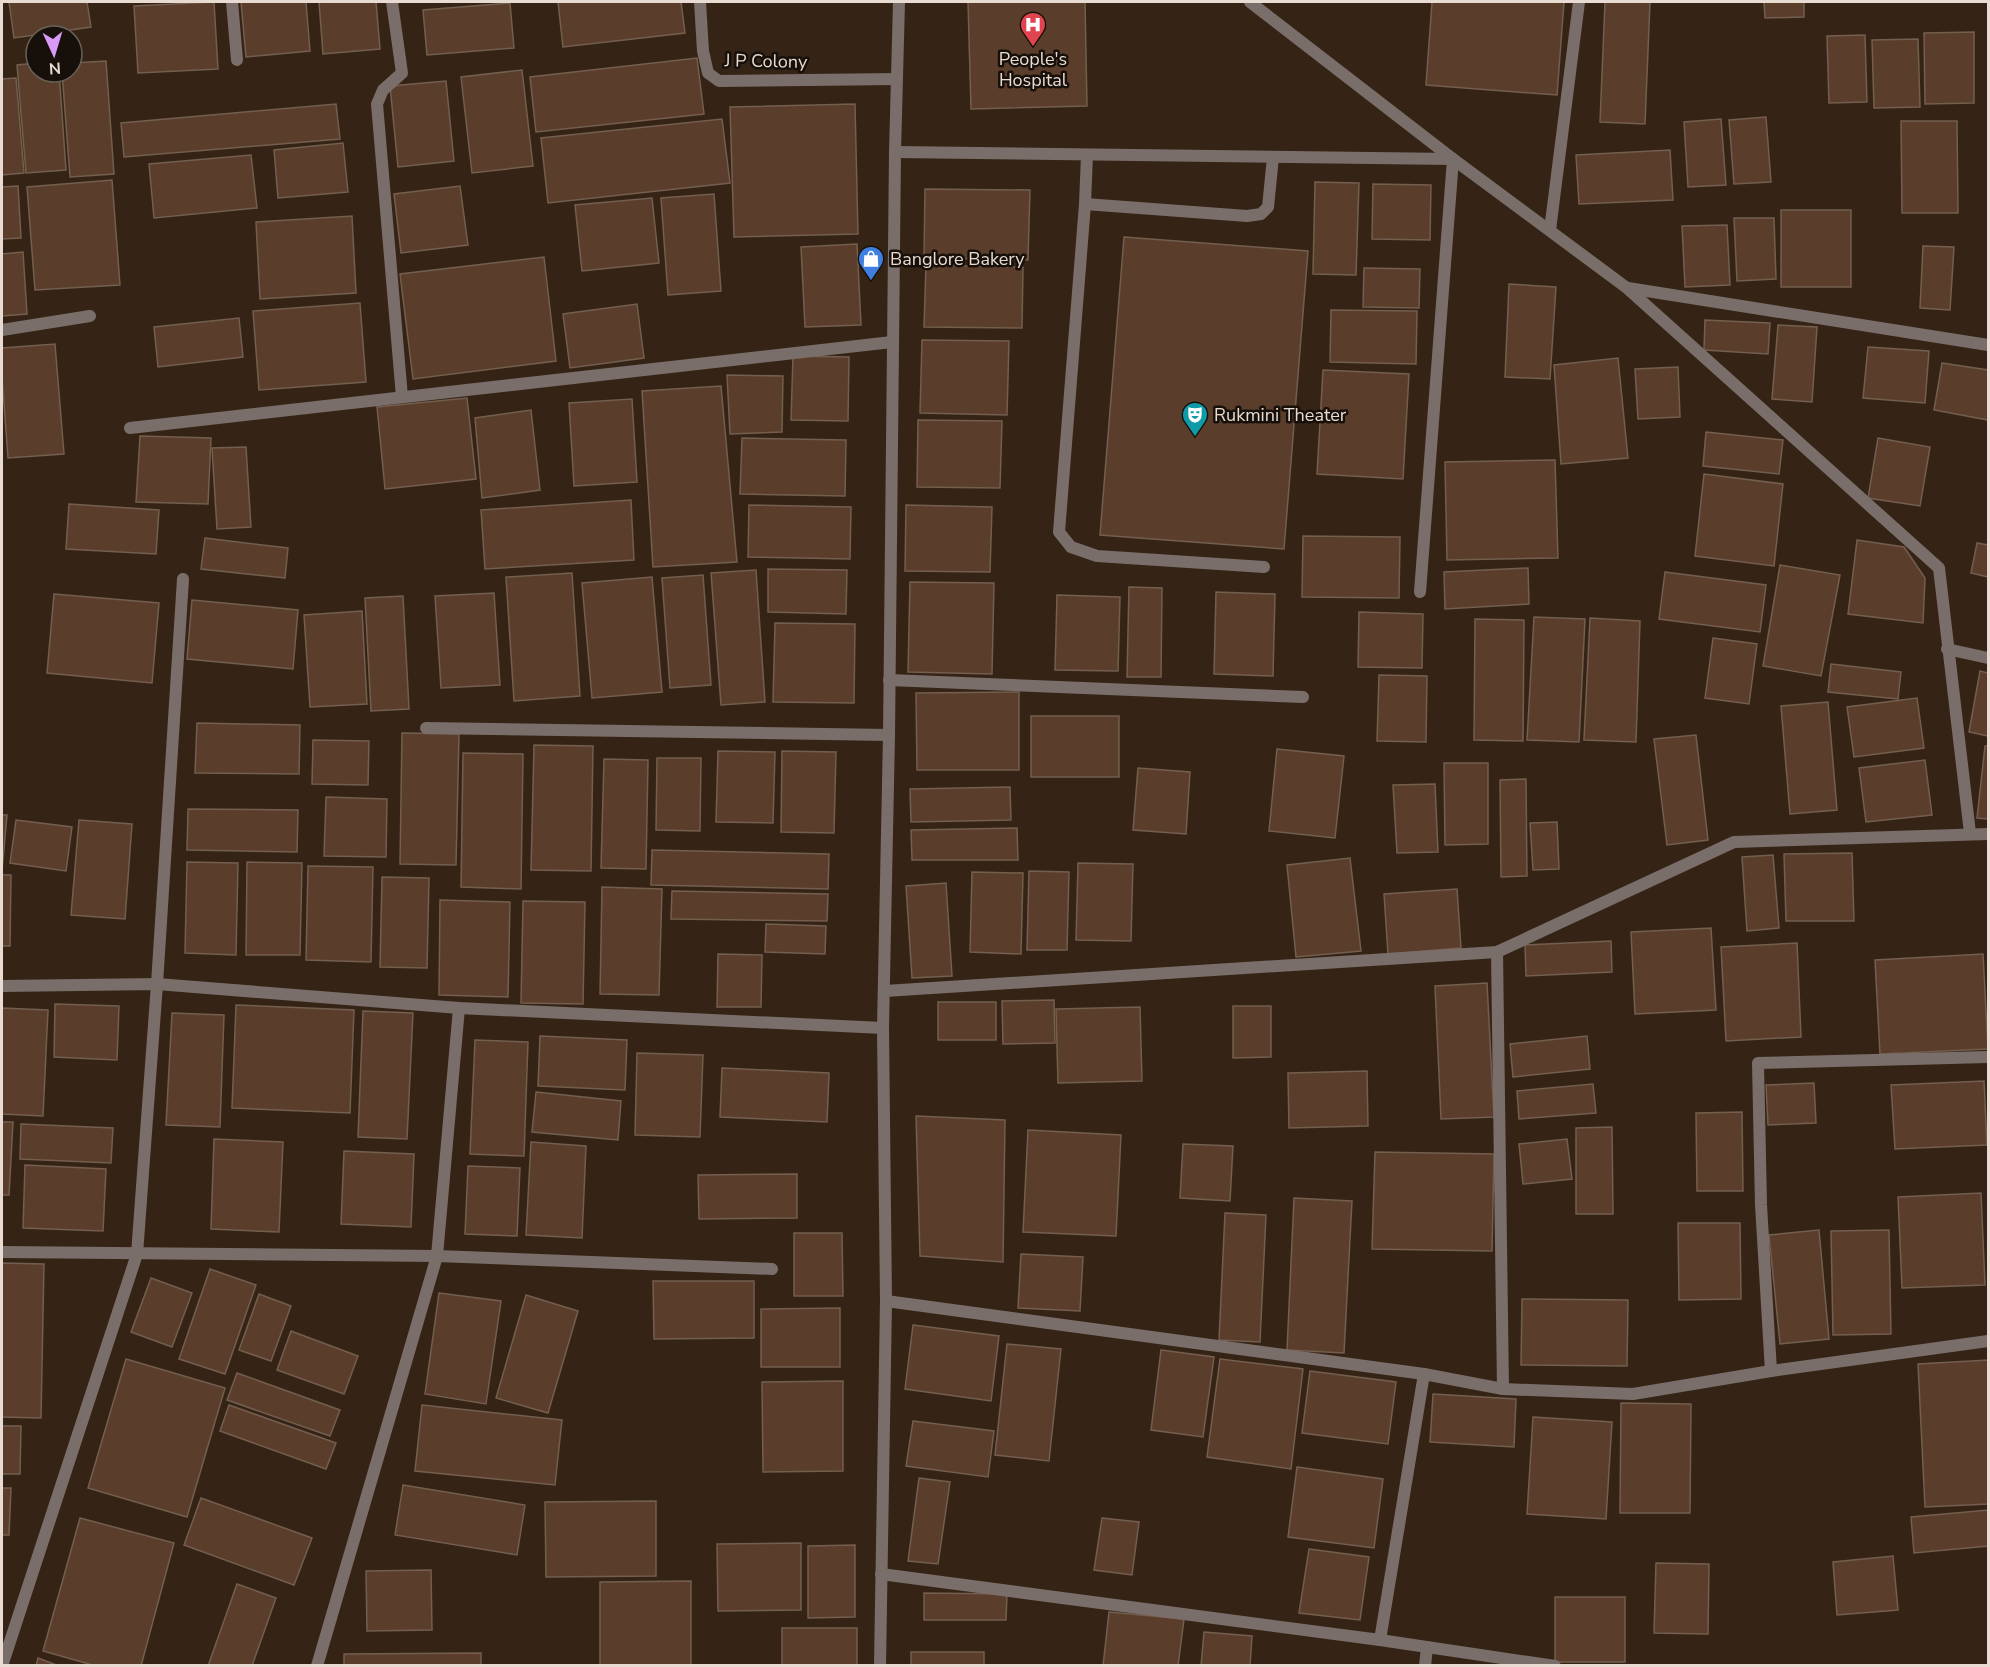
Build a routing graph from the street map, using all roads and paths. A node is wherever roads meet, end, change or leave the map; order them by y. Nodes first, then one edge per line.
1 (232, 2) edge
2 (392, 2) edge
3 (700, 2) edge
4 (899, 2) edge
5 (1250, 2) edge
6 (1578, 2) edge
7 (237, 60) dead end
8 (897, 79) junction
9 (895, 152) junction
10 (1087, 154) junction
11 (1273, 157) junction
12 (1454, 159) junction
13 (1085, 204) junction
14 (1550, 230) junction
15 (1627, 288) junction
16 (90, 316) dead end
17 (2, 330) edge
18 (892, 342) junction
19 (1989, 345) edge
20 (402, 397) junction
21 (130, 428) dead end
22 (1264, 567) dead end
23 (183, 579) dead end
24 (1420, 592) dead end
25 (1947, 649) junction
26 (1989, 658) edge
27 (889, 680) junction
28 (1303, 697) dead end
29 (426, 728) dead end
30 (889, 735) junction
31 (1970, 834) junction
32 (1989, 834) edge
33 (1497, 952) junction
34 (157, 984) junction
35 (2, 986) edge
36 (885, 991) junction
37 (459, 1008) junction
38 (883, 1028) junction
39 (1989, 1057) edge
40 (2, 1252) edge
41 (137, 1254) junction
42 (437, 1256) junction
43 (772, 1269) dead end
44 (886, 1301) junction
45 (1989, 1341) edge
46 (1771, 1371) junction
47 (1424, 1374) junction
48 (1503, 1389) junction
49 (881, 1574) junction
50 (1380, 1640) junction
51 (1427, 1647) junction
52 (2, 1665) edge
53 (317, 1665) edge
54 (880, 1665) edge
55 (1425, 1665) edge
56 (1555, 1665) edge

1 - 7 street
2 - 20 street
3 - 8 street, J P Colony
4 - 8 street
5 - 12 street
6 - 14 street
8 - 9 street
9 - 10 street
9 - 18 street
10 - 11 street
10 - 13 street
11 - 12 street
11 - 13 street
12 - 14 street
12 - 24 street
13 - 22 street
14 - 15 street
15 - 19 street
15 - 25 street
16 - 17 street
18 - 20 street
18 - 27 street
20 - 21 street
23 - 34 street
25 - 26 street
25 - 31 street
27 - 28 street
27 - 30 street
29 - 30 street
30 - 36 street
31 - 32 street
31 - 33 street
33 - 36 street
33 - 48 street
34 - 35 street
34 - 37 street
34 - 41 street
36 - 38 street
37 - 38 street
37 - 42 street
38 - 44 street
39 - 46 street
40 - 41 street
41 - 42 street
41 - 52 street
42 - 43 street
42 - 53 street
44 - 47 street
44 - 49 street
45 - 46 street
46 - 48 street
47 - 48 street
47 - 50 street
49 - 50 street
49 - 54 street
50 - 51 street
51 - 55 street
51 - 56 street

